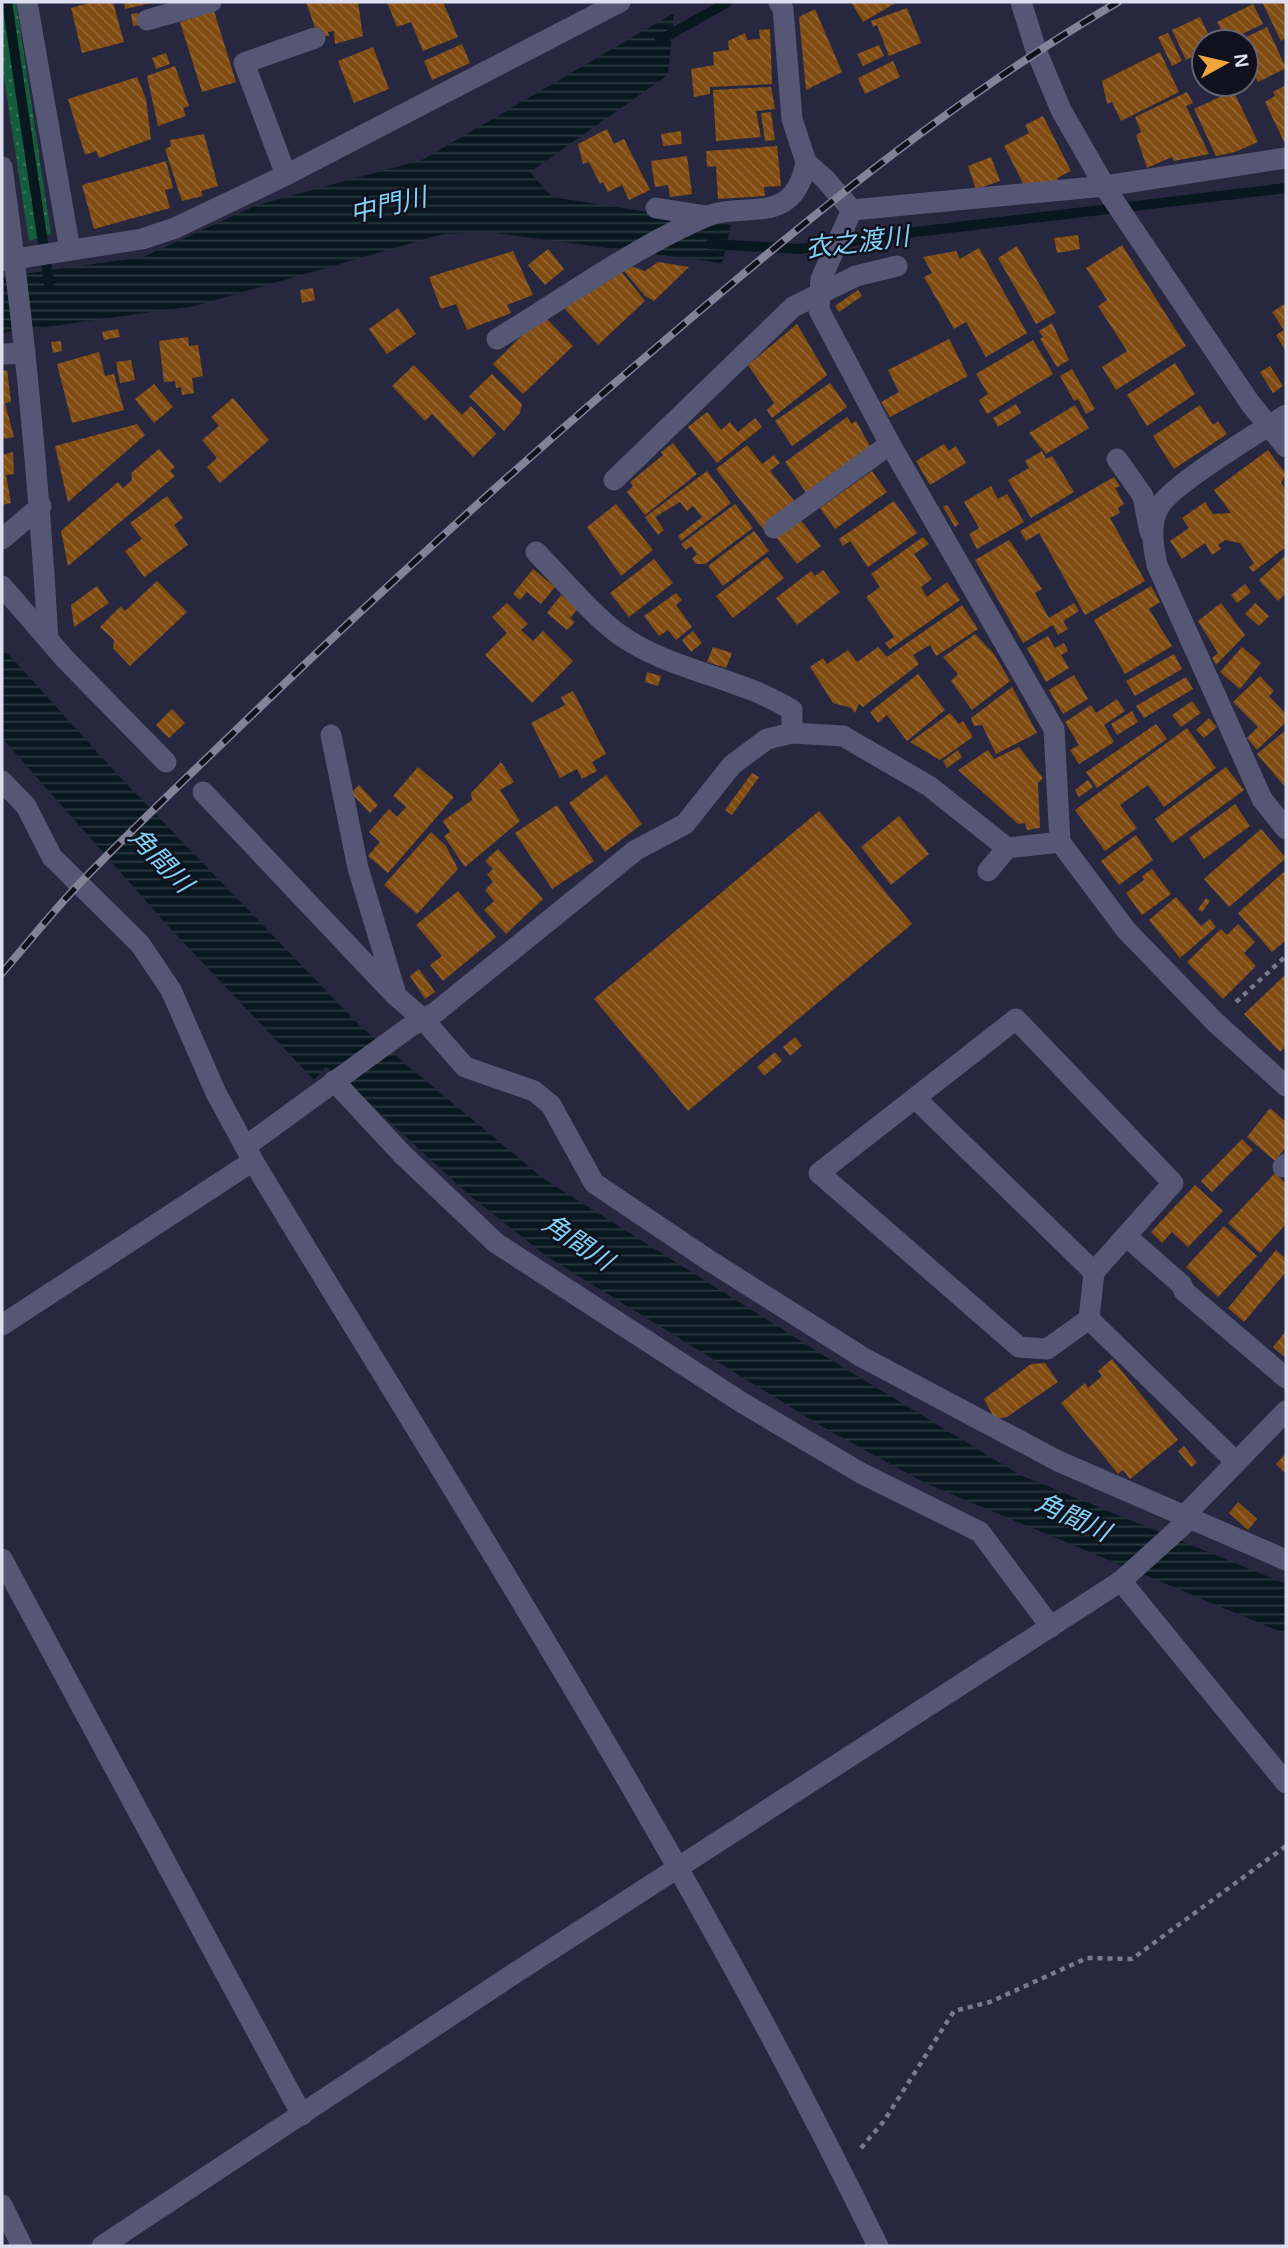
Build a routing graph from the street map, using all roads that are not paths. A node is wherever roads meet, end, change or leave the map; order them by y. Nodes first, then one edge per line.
1 (27, 2) edge
2 (211, 2) edge
3 (620, 2) edge
4 (1021, 2) edge
5 (786, 4) edge
6 (147, 20) dead end
7 (314, 38) dead end
8 (1286, 158) edge
9 (806, 162) junction
10 (2, 167) edge
11 (286, 175) junction
12 (1107, 189) junction
13 (656, 208) dead end
14 (851, 214) junction
15 (702, 218) junction
16 (70, 250) junction
17 (11, 264) edge
18 (897, 266) dead end
19 (820, 286) junction
20 (497, 338) dead end
21 (24, 346) junction
22 (2, 354) edge
23 (1277, 420) edge
24 (890, 444) junction
25 (1286, 447) edge
26 (1118, 459) dead end
27 (614, 480) dead end
28 (41, 506) junction
29 (774, 528) dead end
30 (1151, 537) junction
31 (2, 539) edge
32 (536, 552) dead end
33 (2, 586) edge
34 (48, 639) junction
35 (792, 733) junction
36 (331, 735) dead end
37 (166, 762) dead end
38 (2, 781) edge
39 (203, 792) dead end
40 (1286, 829) edge
41 (1060, 842) junction
42 (1007, 848) junction
43 (988, 871) dead end
44 (395, 995) junction
45 (417, 1023) junction
46 (337, 1079) junction
47 (1286, 1086) edge
48 (915, 1098) junction
49 (250, 1153) junction
50 (1126, 1236) junction
51 (1094, 1272) junction
52 (1089, 1319) junction
53 (2, 1325) edge
54 (1286, 1378) edge
55 (1286, 1412) edge
56 (1236, 1462) junction
57 (1184, 1519) junction
58 (2, 1559) edge
59 (1286, 1560) edge
60 (1126, 1578) junction
61 (1051, 1627) junction
62 (1286, 1783) edge
63 (680, 1869) junction
64 (302, 2115) junction
65 (2, 2206) edge
66 (22, 2246) edge
67 (102, 2246) edge
68 (878, 2246) edge

1 - 16 street
2 - 6 street
3 - 11 street
4 - 12 street
5 - 9 street
7 - 11 street
8 - 12 street
9 - 14 street
9 - 15 street
10 - 17 street
11 - 16 street
12 - 14 street
12 - 23 street
13 - 15 street
14 - 19 street
15 - 20 street
16 - 17 street
17 - 21 street
18 - 19 street
19 - 24 street
19 - 27 street
21 - 22 street
21 - 28 street
23 - 25 street
23 - 30 street
24 - 29 street
24 - 41 street
26 - 30 street
28 - 31 street
28 - 34 street
30 - 40 street
32 - 35 street
33 - 34 street
34 - 37 street
35 - 42 street
35 - 45 street
36 - 44 street
38 - 49 street
39 - 44 street
41 - 42 street
41 - 47 street
42 - 43 street
44 - 45 street
45 - 46 street
45 - 57 street
46 - 49 street
46 - 61 street
48 - 50 street
48 - 51 street
48 - 52 street
49 - 53 street
49 - 63 street
50 - 51 street
50 - 54 street
51 - 52 street
52 - 56 street
55 - 56 street
56 - 57 street
57 - 59 street
57 - 60 street
58 - 64 street
60 - 61 street
60 - 62 street
61 - 63 street
63 - 64 street
63 - 68 street
64 - 67 street
65 - 66 street

